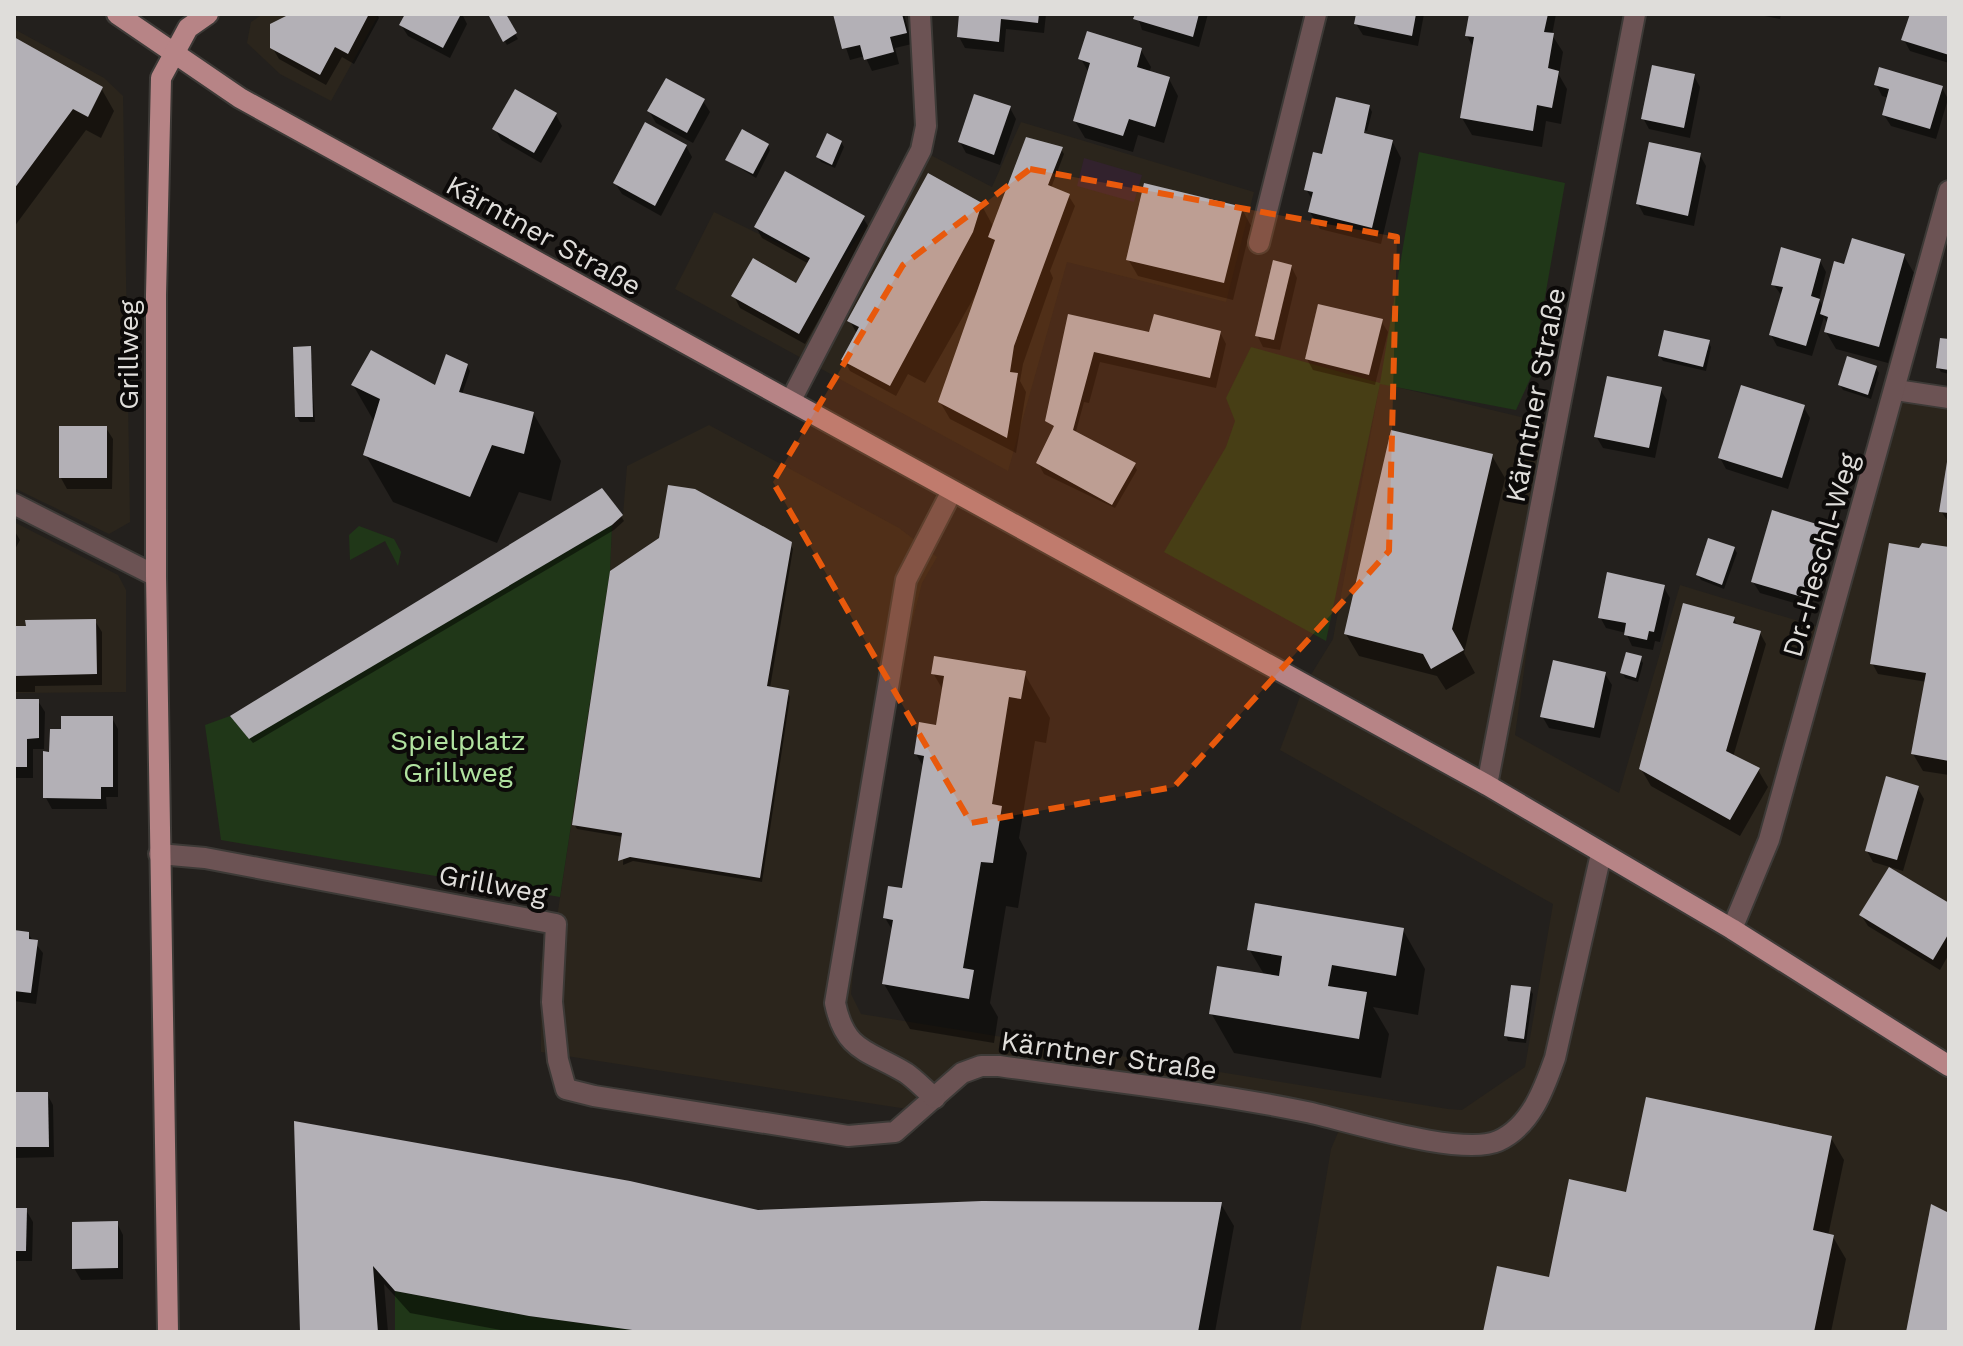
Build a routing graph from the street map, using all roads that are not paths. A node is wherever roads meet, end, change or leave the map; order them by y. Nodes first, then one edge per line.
1 (117, 14) edge
2 (208, 14) edge
3 (920, 14) edge
4 (1316, 14) edge
5 (1635, 14) edge
6 (176, 52) junction
7 (1949, 191) edge
8 (1259, 243) dead end
9 (1896, 390) junction
10 (1949, 398) edge
11 (791, 400) junction
12 (952, 491) junction
13 (14, 504) edge
14 (156, 576) junction
15 (1487, 785) junction
16 (159, 854) junction
17 (1601, 854) junction
18 (1732, 929) junction
19 (1949, 1066) edge
20 (935, 1098) junction
21 (168, 1332) edge

1 - 6 main road, Kärntner Straße
2 - 6 main road, Grillweg
3 - 11 street
4 - 8 street
5 - 15 street, Kärntner Straße
6 - 11 main road, Kärntner Straße
6 - 14 main road, Grillweg
7 - 9 street, Dr.-Heschl-Weg
9 - 10 street
9 - 18 street, Dr.-Heschl-Weg
11 - 12 main road, Kärntner Straße
12 - 15 main road, Kärntner Straße
12 - 20 street
13 - 14 street
14 - 16 main road, Grillweg
15 - 17 main road, Kärntner Straße
16 - 20 street, Grillweg
16 - 21 main road, Grillweg
17 - 18 main road, Kärntner Straße
17 - 20 street, Kärntner Straße
18 - 19 main road, Kärntner Straße

